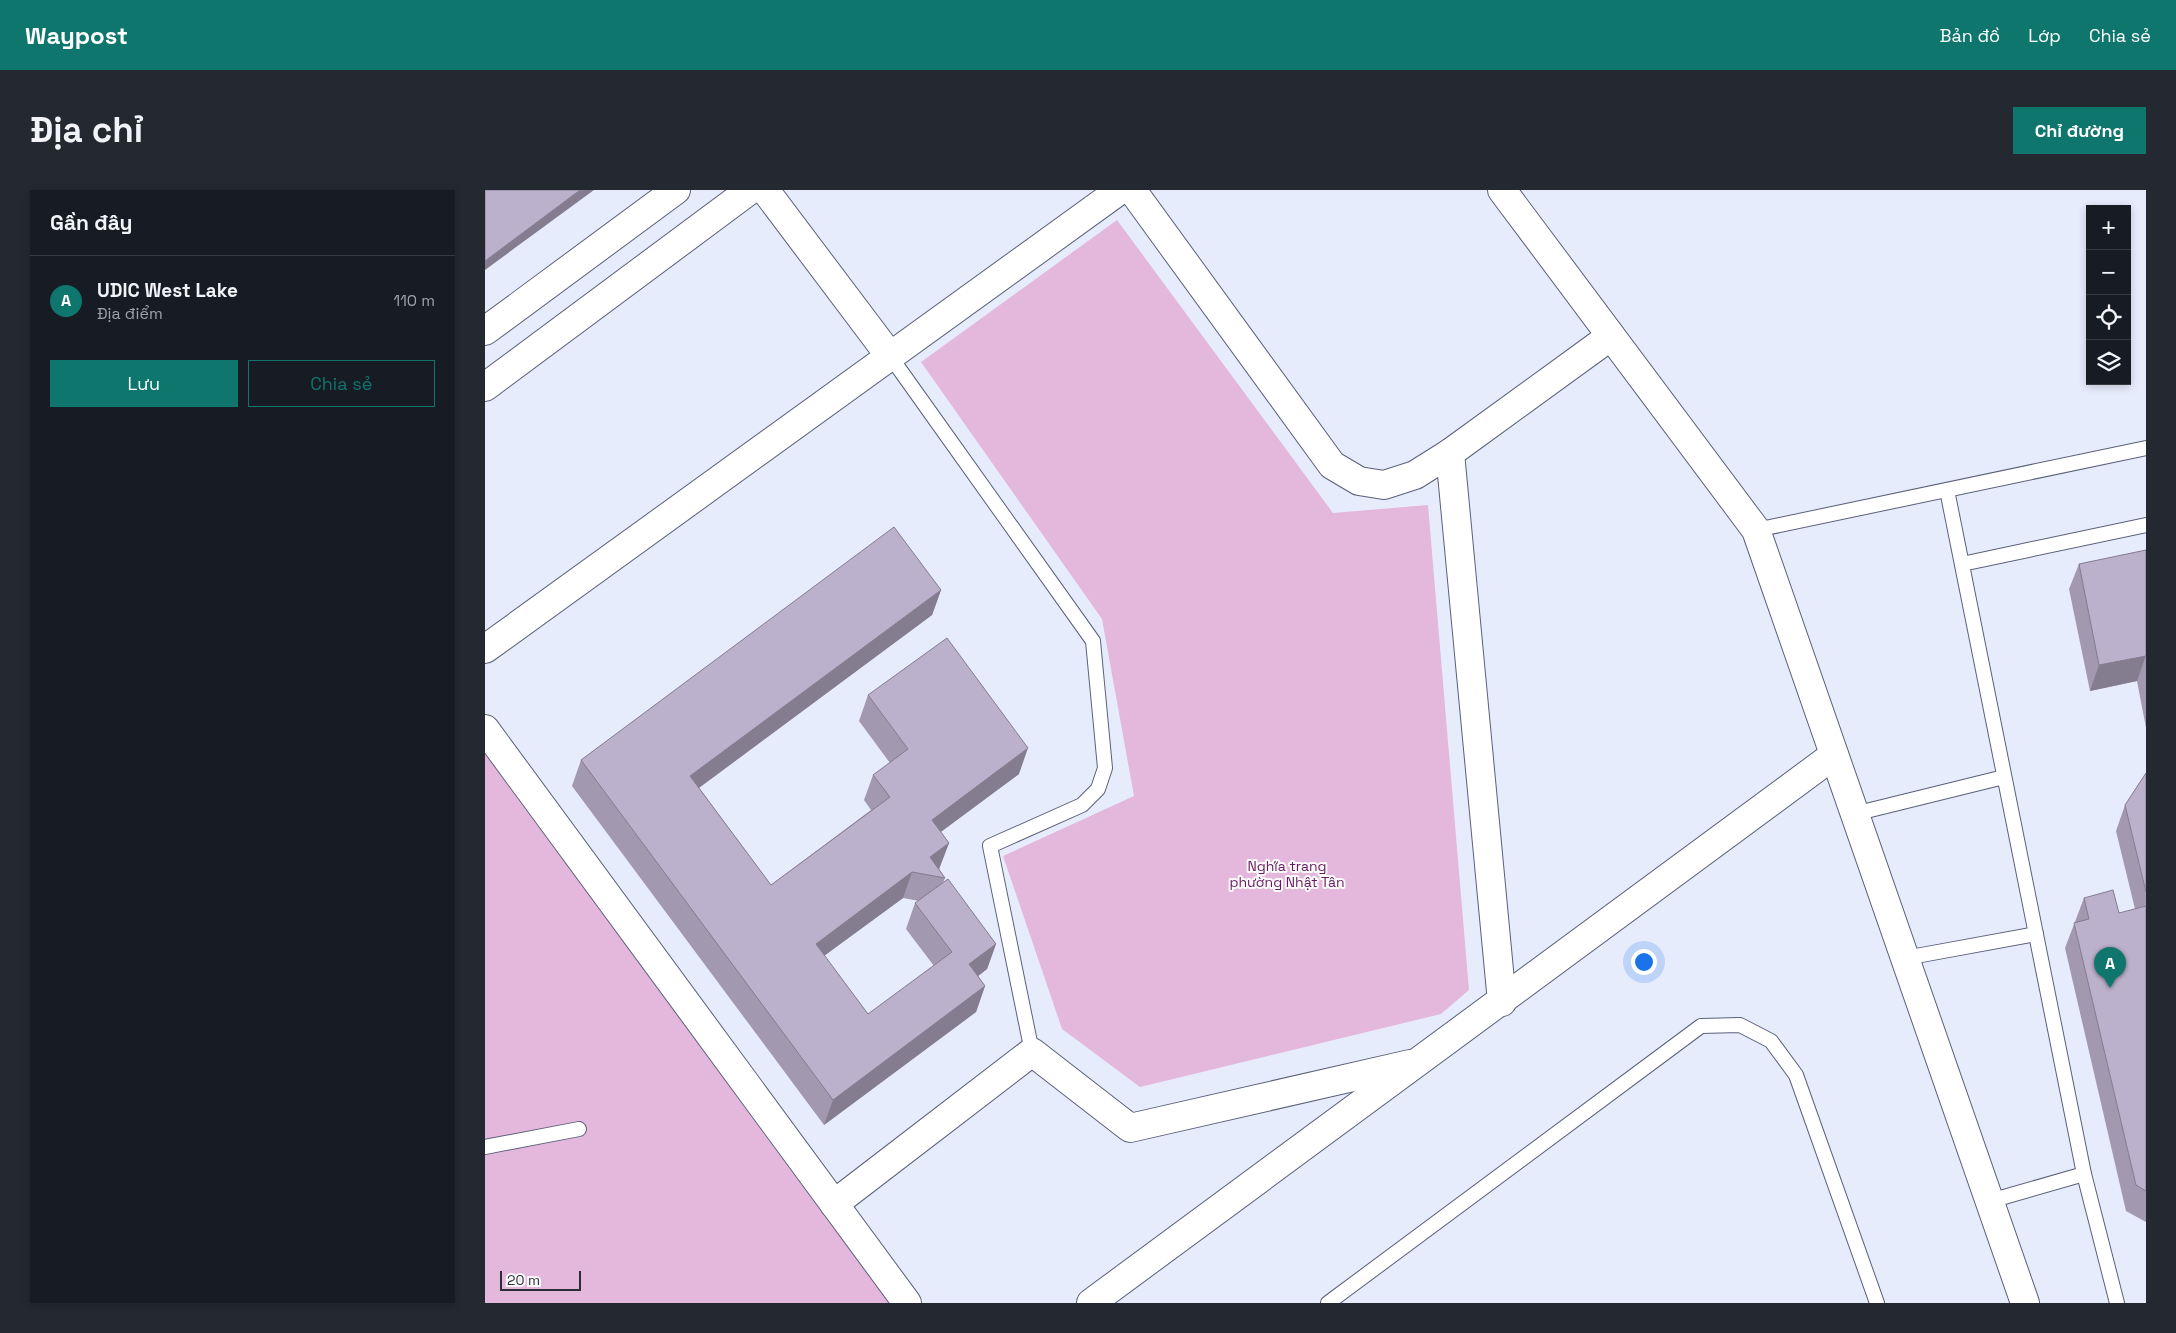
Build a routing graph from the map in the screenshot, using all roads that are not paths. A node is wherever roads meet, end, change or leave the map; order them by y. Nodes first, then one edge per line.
1 (676, 190) edge
2 (750, 190) edge
3 (765, 190) edge
4 (1120, 190) edge
5 (1132, 190) edge
6 (1502, 190) edge
7 (485, 331) edge
8 (1611, 336) junction
9 (890, 356) junction
10 (485, 387) edge
11 (2146, 448) edge
12 (1450, 453) junction
13 (1947, 490) junction
14 (2146, 525) edge
15 (1756, 530) junction
16 (1962, 564) junction
17 (485, 649) edge
18 (485, 729) edge
19 (1834, 755) junction
20 (2004, 777) junction
21 (1854, 814) junction
22 (2036, 934) junction
23 (1905, 958) junction
24 (1502, 1002) junction
25 (1032, 1052) junction
26 (1420, 1062) junction
27 (579, 1129) dead end
28 (485, 1147) edge
29 (2083, 1174) junction
30 (1990, 1201) junction
31 (834, 1204) junction
32 (907, 1303) edge
33 (1091, 1303) edge
34 (1328, 1303) edge
35 (1877, 1303) edge
36 (2025, 1303) edge
37 (2117, 1303) edge

1 - 7 street
2 - 10 street
3 - 9 street
4 - 9 street
5 - 12 street
6 - 8 street
8 - 12 street
8 - 15 street
9 - 17 street
9 - 25 lane
11 - 13 lane
12 - 24 street
13 - 15 lane
13 - 16 lane
14 - 16 lane
15 - 19 street
16 - 20 lane
18 - 31 street
19 - 21 street
19 - 24 street
20 - 21 lane
20 - 22 lane
21 - 23 street
22 - 23 lane
22 - 29 lane
23 - 30 street
24 - 26 street
25 - 26 street
25 - 31 street
26 - 33 street
27 - 28 lane
29 - 30 lane
29 - 37 lane
30 - 36 street
31 - 32 street
34 - 35 lane

